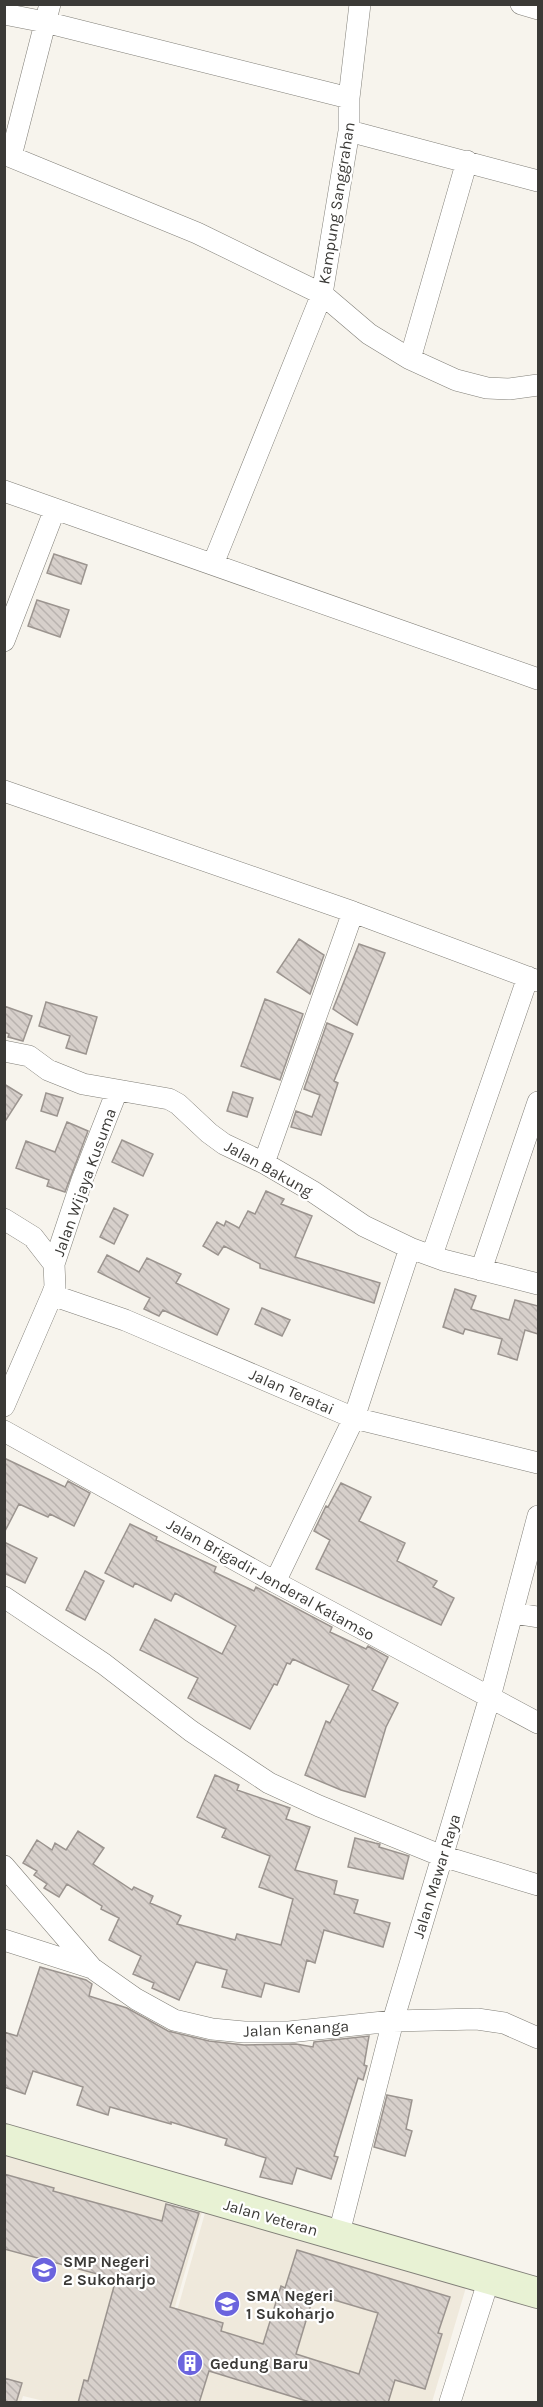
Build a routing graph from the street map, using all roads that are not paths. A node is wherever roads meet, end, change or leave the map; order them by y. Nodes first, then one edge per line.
1 (360, 4) edge
2 (521, 4) edge
3 (538, 9) edge
4 (48, 13) edge
5 (4, 14) edge
6 (349, 98) junction
7 (349, 131) junction
8 (8, 155) edge
9 (467, 161) junction
10 (538, 181) edge
11 (322, 294) junction
12 (410, 359) junction
13 (538, 384) edge
14 (4, 491) edge
15 (55, 509) junction
16 (213, 564) junction
17 (4, 641) edge
18 (538, 678) edge
19 (4, 791) edge
20 (353, 912) junction
21 (533, 979) edge
22 (4, 1051) edge
23 (117, 1091) junction
24 (538, 1102) edge
25 (264, 1163) junction
26 (4, 1219) edge
27 (410, 1248) junction
28 (432, 1256) junction
29 (54, 1264) junction
30 (481, 1270) junction
31 (538, 1284) edge
32 (52, 1295) junction
33 (4, 1406) edge
34 (354, 1418) junction
35 (4, 1431) edge
36 (538, 1463) edge
37 (538, 1516) edge
38 (275, 1582) junction
39 (4, 1597) edge
40 (513, 1613) junction
41 (538, 1617) edge
42 (490, 1697) junction
43 (538, 1722) edge
44 (442, 1856) junction
45 (4, 1866) edge
46 (538, 1885) edge
47 (4, 1940) edge
48 (92, 1968) junction
49 (393, 2021) junction
50 (538, 2038) edge
51 (4, 2139) edge
52 (338, 2236) junction
53 (489, 2279) junction
54 (538, 2293) edge
55 (450, 2403) edge

1 - 6 street, Kampung Sanggrahan
2 - 3 street
4 - 5 street
4 - 6 street
4 - 8 street
6 - 7 street, Kampung Sanggrahan
7 - 9 street
7 - 11 street, Kampung Sanggrahan
8 - 11 street
9 - 10 street
9 - 12 street
11 - 12 street
11 - 16 street, Kampung Sanggrahan
12 - 13 street
14 - 15 street
15 - 16 street
15 - 17 street
16 - 18 street
19 - 20 street
20 - 21 street
20 - 25 street
21 - 28 street
22 - 23 street, Jalan Bakung
23 - 25 street, Jalan Bakung
23 - 29 street, Jalan Wijaya Kusuma
24 - 30 street
25 - 27 street, Jalan Bakung
26 - 29 street
27 - 28 street, Jalan Bakung
27 - 34 street
28 - 30 street, Jalan Bakung
29 - 32 street, Jalan Wijaya Kusuma
30 - 31 street, Jalan Bakung
32 - 33 street, Jalan Wijaya Kusuma
32 - 34 street, Jalan Teratai
34 - 36 street, Jalan Teratai
34 - 38 street
35 - 38 street, Jalan Brigadir Jenderal Katamso
37 - 40 street, Jalan Mawar Raya
38 - 42 street, Jalan Brigadir Jenderal Katamso
39 - 44 street
40 - 41 street
40 - 42 street, Jalan Mawar Raya
42 - 43 street, Jalan Brigadir Jenderal Katamso
42 - 44 street, Jalan Mawar Raya
44 - 46 street
44 - 49 street, Jalan Mawar Raya
45 - 48 street, Jalan Kenanga
47 - 48 street
48 - 49 street, Jalan Kenanga
49 - 50 street, Jalan Kenanga
49 - 52 street, Jalan Mawar Raya
51 - 52 main road, Jalan Veteran
52 - 53 main road, Jalan Veteran
53 - 54 main road, Jalan Veteran
53 - 55 street

